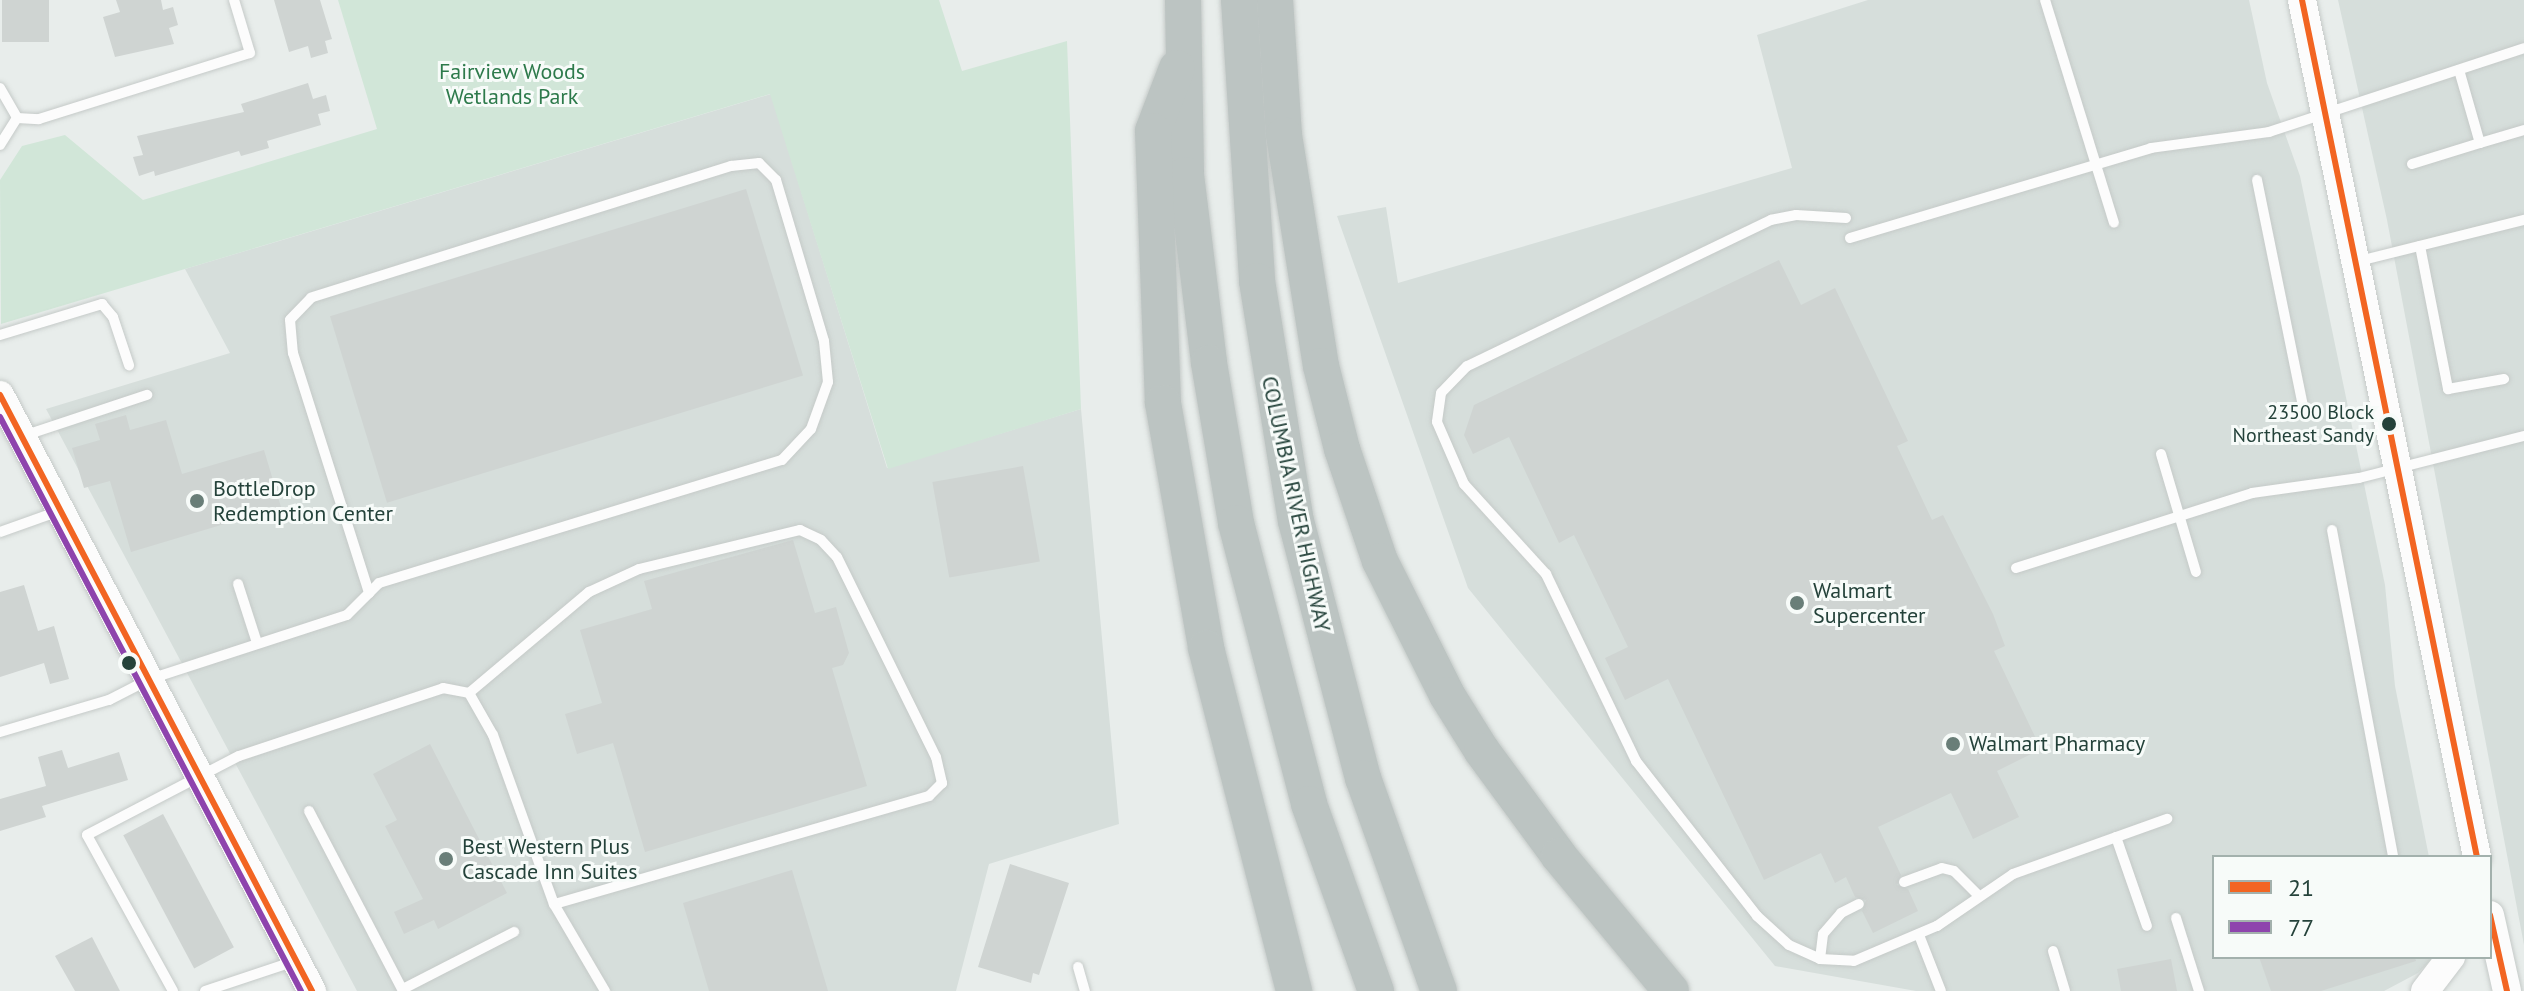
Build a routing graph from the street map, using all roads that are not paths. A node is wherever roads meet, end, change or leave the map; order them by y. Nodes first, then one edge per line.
1 (234, 0) edge
2 (1183, 0) edge
3 (1239, 0) edge
4 (1275, 0) edge
5 (2045, 0) edge
6 (2302, 0) edge
7 (1184, 48) junction
8 (2524, 48) edge
9 (2459, 70) junction
10 (0, 88) edge
11 (2322, 114) junction
12 (17, 118) junction
13 (2524, 130) edge
14 (2480, 143) junction
15 (0, 145) edge
16 (2095, 164) junction
17 (2412, 164) dead end
18 (2257, 180) dead end
19 (1846, 218) dead end
20 (2524, 220) edge
21 (2114, 223) dead end
22 (1850, 238) dead end
23 (2420, 246) junction
24 (2353, 262) junction
25 (0, 335) edge
26 (129, 365) dead end
27 (2504, 379) dead end
28 (147, 395) dead end
29 (2, 402) edge
30 (2304, 410) dead end
31 (2524, 436) edge
32 (21, 437) junction
33 (2161, 454) dead end
34 (2396, 468) junction
35 (61, 510) junction
36 (2180, 515) junction
37 (2332, 530) dead end
38 (0, 532) edge
39 (2016, 568) dead end
40 (2196, 572) dead end
41 (238, 584) dead end
42 (369, 593) junction
43 (257, 643) junction
44 (150, 679) junction
45 (469, 693) junction
46 (0, 732) edge
47 (200, 775) junction
48 (309, 811) dead end
49 (2469, 817) junction
50 (2167, 819) dead end
51 (2116, 837) junction
52 (2393, 855) edge
53 (2466, 855) edge
54 (2477, 855) edge
55 (1904, 882) dead end
56 (1978, 895) junction
57 (554, 904) junction
58 (1859, 904) dead end
59 (2176, 918) dead end
60 (2492, 924) edge
61 (2147, 926) dead end
62 (514, 932) dead end
63 (1919, 935) junction
64 (2053, 951) dead end
65 (1820, 959) junction
66 (2450, 959) edge
67 (297, 960) junction
68 (1078, 967) dead end
69 (403, 990) edge
70 (173, 991) edge
71 (205, 991) edge
72 (312, 991) edge
73 (605, 991) edge
74 (1085, 991) edge
75 (1294, 991) edge
76 (1376, 991) edge
77 (1439, 991) edge
78 (1671, 991) edge
79 (1941, 991) edge
80 (2065, 991) edge
81 (2199, 991) edge
82 (2425, 991) edge
83 (2507, 991) edge

1 - 12 lane
2 - 7 highway
3 - 77 highway, COLUMBIA RIVER HIGHWAY
4 - 78 highway
5 - 16 lane
6 - 11 main road
7 - 75 highway
7 - 76 highway
8 - 9 lane
9 - 11 lane
9 - 14 lane
10 - 12 lane
11 - 16 lane
11 - 24 main road
12 - 15 lane
13 - 14 lane
14 - 17 lane
16 - 21 lane
16 - 22 lane
18 - 30 lane
19 - 65 lane
20 - 23 lane
23 - 24 lane
23 - 27 lane
24 - 34 main road
25 - 26 lane
28 - 32 lane
29 - 32 main road
31 - 34 lane
32 - 35 main road
33 - 36 lane
34 - 36 lane
34 - 49 main road
35 - 38 lane
35 - 44 main road
36 - 39 lane
36 - 40 lane
37 - 52 lane
41 - 43 lane
42 - 42 lane
42 - 43 lane
43 - 44 lane
44 - 46 lane
44 - 47 main road
45 - 47 lane
45 - 57 lane
45 - 57 lane
47 - 67 main road
47 - 70 lane
48 - 69 lane
49 - 53 main road
49 - 54 main road
50 - 51 lane
51 - 56 lane
51 - 61 lane
55 - 56 lane
56 - 63 lane
57 - 73 lane
58 - 65 lane
59 - 81 lane
60 - 83 main road
62 - 69 lane
63 - 65 lane
63 - 79 lane
64 - 80 lane
66 - 82 main road
67 - 71 lane
67 - 72 main road
68 - 74 lane

